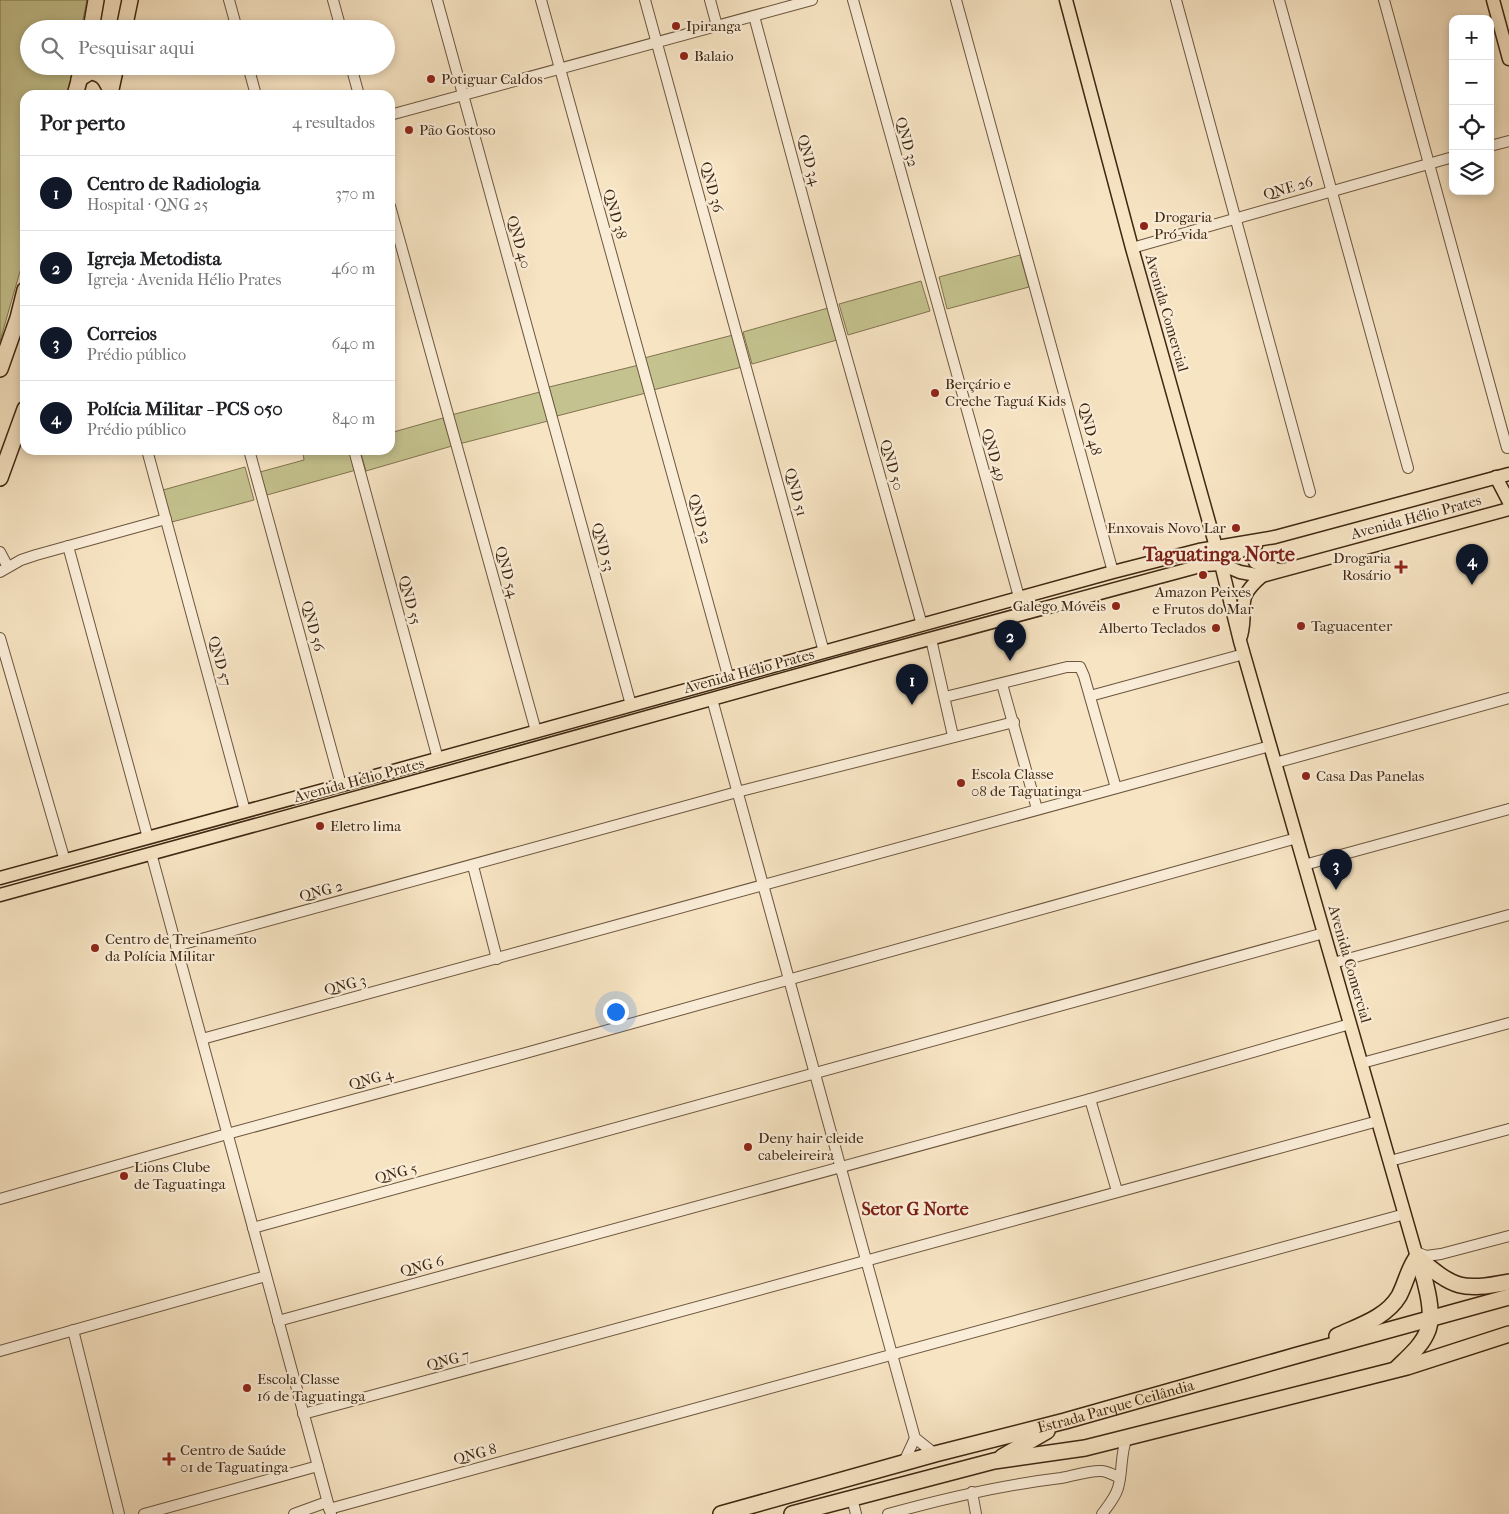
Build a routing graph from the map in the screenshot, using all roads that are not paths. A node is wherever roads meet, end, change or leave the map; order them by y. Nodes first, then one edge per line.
1 (96, 0) edge
2 (130, 0) edge
3 (230, 0) edge
4 (333, 0) edge
5 (437, 0) edge
6 (541, 0) edge
7 (645, 0) edge
8 (710, 0) edge
9 (812, 0) edge
10 (853, 0) edge
11 (956, 0) edge
12 (1066, 0) edge
13 (1176, 0) edge
14 (1278, 0) edge
15 (1384, 0) edge
16 (1493, 0) edge
17 (754, 16) junction
18 (93, 20) edge
19 (126, 20) edge
20 (235, 20) edge
21 (339, 20) edge
22 (717, 26) junction
23 (656, 42) junction
24 (1508, 50) edge
25 (560, 68) junction
26 (80, 75) edge
27 (100, 75) edge
28 (114, 75) edge
29 (250, 75) edge
30 (353, 75) edge
31 (76, 90) edge
32 (109, 90) edge
33 (111, 90) edge
34 (255, 90) edge
35 (358, 90) edge
36 (462, 96) junction
37 (395, 114) edge
38 (1509, 141) edge
39 (1494, 145) edge
40 (1449, 158) edge
41 (1428, 164) junction
42 (1331, 191) junction
43 (1236, 218) junction
44 (395, 224) edge
45 (1132, 248) junction
46 (933, 292) joint
47 (20, 310) edge
48 (834, 313) joint
49 (18, 318) junction
50 (20, 330) edge
51 (739, 340) joint
52 (643, 368) joint
53 (0, 369) edge
54 (546, 397) joint
55 (20, 423) edge
56 (1506, 448) dead end
57 (148, 455) edge
58 (250, 455) edge
59 (355, 455) edge
60 (1408, 468) dead end
61 (1509, 474) edge
62 (1496, 477) junction
63 (0, 478) edge
64 (1310, 492) dead end
65 (1509, 502) edge
66 (1509, 509) edge
67 (166, 519) junction
68 (1275, 536) junction
69 (1256, 545) junction
70 (68, 546) junction
71 (1216, 547) junction
72 (0, 552) edge
73 (1221, 564) junction
74 (4, 569) edge
75 (1282, 570) junction
76 (1113, 572) junction
77 (1262, 576) junction
78 (1019, 597) junction
79 (971, 611) junction
80 (922, 625) junction
81 (0, 638) edge
82 (931, 639) junction
83 (1240, 641) junction
84 (824, 652) junction
85 (1244, 654) junction
86 (728, 678) junction
87 (1002, 684) junction
88 (1090, 696) junction
89 (944, 697) junction
90 (1509, 698) edge
91 (712, 699) junction
92 (631, 705) junction
93 (678, 707) junction
94 (1014, 722) junction
95 (536, 731) junction
96 (953, 736) junction
97 (1270, 746) junction
98 (438, 759) junction
99 (1275, 763) junction
100 (398, 770) junction
101 (341, 785) junction
102 (1116, 788) junction
103 (737, 792) junction
104 (338, 802) junction
105 (1037, 809) junction
106 (1509, 809) edge
107 (245, 811) junction
108 (148, 838) junction
109 (1297, 838) junction
110 (151, 853) junction
111 (65, 861) junction
112 (1304, 865) junction
113 (473, 866) junction
114 (0, 878) edge
115 (763, 885) junction
116 (0, 895) edge
117 (1509, 915) edge
118 (1324, 933) junction
119 (176, 946) junction
120 (497, 959) junction
121 (1333, 963) junction
122 (788, 979) junction
123 (1509, 1023) edge
124 (1350, 1024) junction
125 (202, 1039) junction
126 (1362, 1063) junction
127 (814, 1072) junction
128 (1090, 1098) junction
129 (1378, 1121) junction
130 (1509, 1129) edge
131 (227, 1134) junction
132 (1390, 1161) junction
133 (840, 1166) junction
134 (1117, 1192) junction
135 (0, 1198) edge
136 (1405, 1214) junction
137 (253, 1228) junction
138 (1509, 1236) edge
139 (1417, 1255) junction
140 (866, 1260) junction
141 (266, 1276) junction
142 (1509, 1282) edge
143 (1509, 1297) edge
144 (1430, 1318) junction
145 (278, 1321) junction
146 (73, 1330) junction
147 (1509, 1334) edge
148 (0, 1351) edge
149 (892, 1355) junction
150 (1298, 1355) junction
151 (1395, 1370) junction
152 (303, 1414) junction
153 (1065, 1421) junction
154 (915, 1438) junction
155 (1127, 1438) junction
156 (935, 1454) junction
157 (994, 1461) junction
158 (903, 1464) junction
159 (318, 1466) junction
160 (1120, 1478) junction
161 (972, 1492) junction
162 (852, 1498) junction
163 (329, 1508) edge
164 (299, 1513) edge
165 (119, 1514) edge
166 (144, 1514) edge
167 (721, 1514) edge
168 (792, 1514) edge
169 (856, 1514) edge
170 (888, 1514) edge
171 (976, 1514) edge
172 (1102, 1514) edge

1 - 18 highway
2 - 19 highway
3 - 20 street
4 - 21 street
5 - 36 street, QND 40
6 - 25 street, QND 38
7 - 23 street, QND 36
8 - 22 street
9 - 17 street
10 - 46 street, QND 32
11 - 76 street, QND 48
12 - 45 main road, Avenida Comercial
13 - 43 street
14 - 42 street
15 - 41 street
16 - 24 main road
17 - 22 street
17 - 48 street, QND 34
22 - 23 street
23 - 25 street
23 - 51 street, QND 36
25 - 36 street
25 - 52 street, QND 38
26 - 31 highway
27 - 32 highway
28 - 33 highway
29 - 34 street
30 - 35 street
36 - 37 street
36 - 54 street, QND 40
38 - 39 street
40 - 41 street, QNE 26
41 - 42 street, QNE 26
41 - 56 street
42 - 43 street, QNE 26
42 - 60 street
43 - 45 street, QNE 26
43 - 64 street
44 - 95 street, QND 54
45 - 71 main road, Avenida Comercial
46 - 78 street, QND 49
47 - 49 highway
48 - 80 street, QND 50
49 - 50 highway
49 - 53 highway
51 - 84 street, QND 51
52 - 86 street, QND 52
54 - 92 street, QND 53
55 - 63 highway
57 - 67 street, QND 57
58 - 101 street, QND 56
59 - 98 street, QND 55
61 - 62 main road, Avenida Hélio Prates
62 - 65 main road
62 - 68 main road, Avenida Hélio Prates
66 - 75 main road, Avenida Hélio Prates
67 - 70 street
67 - 107 street, QND 57
68 - 69 main road
68 - 71 main road, Avenida Hélio Prates
69 - 73 main road
69 - 75 main road
70 - 74 street
70 - 108 street
71 - 76 main road, Avenida Hélio Prates
72 - 74 street
73 - 77 main road, Avenida Hélio Prates
73 - 82 main road, Avenida Hélio Prates
73 - 83 main road, Avenida Comercial
75 - 77 main road, Avenida Hélio Prates
76 - 78 main road, Avenida Hélio Prates
77 - 83 main road
78 - 79 main road, Avenida Hélio Prates
79 - 80 main road, Avenida Hélio Prates
79 - 82 main road
80 - 84 main road, Avenida Hélio Prates
81 - 111 street
82 - 89 street
82 - 91 main road, Avenida Hélio Prates
83 - 85 main road, Avenida Comercial
84 - 86 main road, Avenida Hélio Prates
85 - 88 street
85 - 97 main road, Avenida Comercial
86 - 92 main road, Avenida Hélio Prates
86 - 93 main road
87 - 88 street
87 - 89 street
87 - 94 street
88 - 102 street
89 - 96 street
90 - 99 street
91 - 93 main road, Avenida Hélio Prates
91 - 103 street
92 - 95 main road, Avenida Hélio Prates
93 - 104 main road, Avenida Hélio Prates
94 - 96 street, QNG 2
94 - 105 street
95 - 98 main road, Avenida Hélio Prates
96 - 103 street, QNG 2
97 - 99 main road, Avenida Comercial
97 - 102 street, QNG 3
98 - 100 main road, Avenida Hélio Prates
99 - 109 main road, Avenida Comercial
100 - 101 main road, Avenida Hélio Prates
100 - 104 main road
101 - 107 main road, Avenida Hélio Prates
102 - 105 street, QNG 3
103 - 113 street, QNG 2
103 - 115 street
104 - 110 main road, Avenida Hélio Prates
105 - 115 street, QNG 3
106 - 112 street
107 - 108 main road, Avenida Hélio Prates
108 - 111 main road, Avenida Hélio Prates
109 - 112 main road, Avenida Comercial
109 - 122 street, QNG 4
110 - 116 main road, Avenida Hélio Prates
110 - 119 street
111 - 114 main road, Avenida Hélio Prates
112 - 118 main road, Avenida Comercial
113 - 119 street, QNG 2
113 - 120 street
115 - 120 street, QNG 3
115 - 122 street
117 - 121 street
118 - 121 main road, Avenida Comercial
118 - 127 street, QNG 5
119 - 125 street
120 - 125 street, QNG 3
121 - 124 main road, Avenida Comercial
122 - 127 street
122 - 131 street, QNG 4
123 - 126 street
124 - 126 main road, Avenida Comercial
124 - 128 street, QNG 6
125 - 131 street
126 - 129 main road, Avenida Comercial
127 - 133 street
127 - 137 street, QNG 5
128 - 133 street, QNG 6
128 - 134 street
129 - 132 main road, Avenida Comercial
129 - 134 street, QNG 7
130 - 132 street
131 - 135 street, QNG 4
131 - 137 street
132 - 136 main road, Avenida Comercial
133 - 140 street
133 - 145 street, QNG 6
134 - 140 street, QNG 7
136 - 139 main road, Avenida Comercial
136 - 149 street, QNG 8
137 - 141 street
138 - 139 street
139 - 142 highway
139 - 144 highway
139 - 150 highway
140 - 149 street
140 - 152 street, QNG 7
141 - 145 street
141 - 146 street
143 - 144 highway, Estrada Parque Ceilândia
144 - 150 highway, Estrada Parque Ceilândia
144 - 151 highway
145 - 152 street
146 - 148 street
146 - 165 street
147 - 151 highway, Estrada Parque Ceilândia
149 - 154 street
149 - 163 street, QNG 8
150 - 153 highway, Estrada Parque Ceilândia
151 - 155 highway, Estrada Parque Ceilândia
152 - 159 street
153 - 156 highway, Estrada Parque Ceilândia
153 - 157 highway
154 - 156 street
154 - 158 street
155 - 157 highway, Estrada Parque Ceilândia
155 - 160 street
156 - 158 highway, Estrada Parque Ceilândia
157 - 162 highway, Estrada Parque Ceilândia
158 - 167 highway, Estrada Parque Ceilândia
159 - 163 street
159 - 166 street
160 - 161 street
160 - 172 street
161 - 170 street
161 - 171 street
162 - 168 highway, Estrada Parque Ceilândia
162 - 169 street
163 - 164 street, QNG 8

